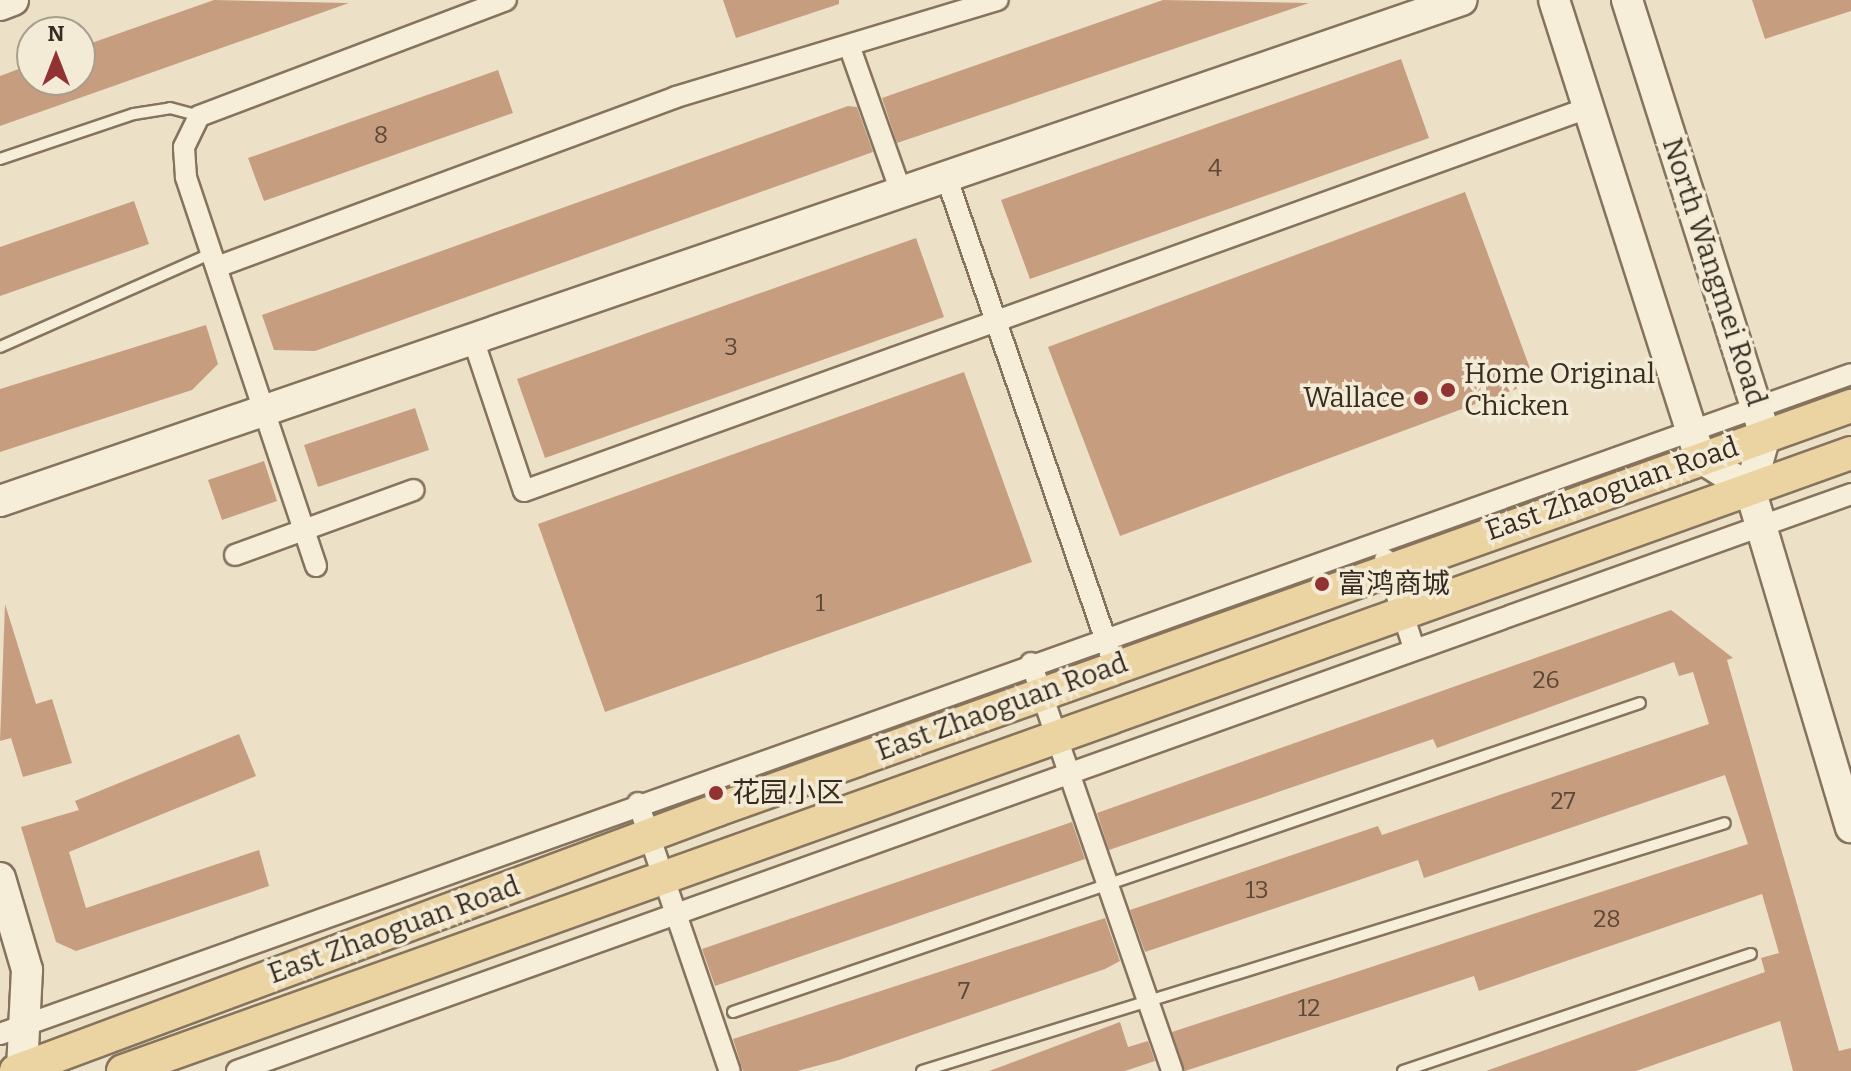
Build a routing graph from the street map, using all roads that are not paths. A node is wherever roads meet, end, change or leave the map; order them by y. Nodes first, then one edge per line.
1 (13, 0) edge
2 (506, 0) edge
3 (998, 0) edge
4 (1462, 0) edge
5 (1554, 0) edge
6 (1627, 0) edge
7 (0, 5) edge
8 (850, 48) junction
9 (1588, 108) junction
10 (199, 116) junction
11 (0, 159) edge
12 (946, 176) junction
13 (901, 192) junction
14 (215, 260) junction
15 (996, 321) junction
16 (472, 336) junction
17 (0, 347) edge
18 (1851, 374) edge
19 (264, 406) junction
20 (1851, 406) edge
21 (1761, 422) junction
22 (1695, 444) junction
23 (1851, 453) edge
24 (1750, 489) junction
25 (414, 490) dead end
26 (1851, 494) edge
27 (0, 501) edge
28 (1760, 526) junction
29 (305, 530) junction
30 (235, 555) dead end
31 (1383, 555) junction
32 (316, 566) dead end
33 (1402, 612) junction
34 (1414, 648) junction
35 (1110, 652) junction
36 (1031, 663) junction
37 (1041, 693) junction
38 (1640, 703) dead end
39 (1055, 735) junction
40 (1068, 772) junction
41 (638, 803) junction
42 (1725, 823) dead end
43 (1851, 827) edge
44 (649, 835) junction
45 (663, 875) junction
46 (0, 878) edge
47 (1108, 885) junction
48 (676, 913) junction
49 (1751, 954) dead end
50 (1147, 997) junction
51 (733, 1012) dead end
52 (0, 1035) edge
53 (20, 1070) edge
54 (123, 1071) edge
55 (237, 1071) edge
56 (730, 1071) edge
57 (922, 1071) edge
58 (1172, 1071) edge
59 (1403, 1071) edge

1 - 7 main road
2 - 10 street
3 - 8 street
4 - 12 main road
5 - 9 main road
6 - 21 main road, North Wangmei Road
8 - 13 street
8 - 14 street
9 - 15 street
9 - 22 main road
10 - 11 lane
10 - 14 street
12 - 13 main road
12 - 15 street
13 - 16 main road
14 - 17 lane
14 - 19 street
15 - 16 street
15 - 35 street
16 - 19 main road
18 - 21 street
19 - 27 main road
19 - 29 street
20 - 21 main road, East Zhaoguan Road
21 - 22 main road, East Zhaoguan Road
21 - 24 main road, North Wangmei Road
22 - 24 main road
22 - 31 main road, East Zhaoguan Road
23 - 24 main road, East Zhaoguan Road
24 - 28 main road
24 - 33 main road, East Zhaoguan Road
25 - 29 street
26 - 28 street
28 - 34 street
28 - 43 main road
29 - 30 street
29 - 32 street
31 - 33 street
31 - 35 main road, East Zhaoguan Road
33 - 34 street
33 - 39 main road, East Zhaoguan Road
34 - 40 street
35 - 36 street
35 - 37 main road, East Zhaoguan Road
36 - 37 street
36 - 41 street
37 - 39 street
37 - 44 main road, East Zhaoguan Road
38 - 47 lane
39 - 40 street
39 - 45 main road, East Zhaoguan Road
40 - 47 street
40 - 48 street
41 - 44 street
41 - 52 street
42 - 50 lane
44 - 45 street
44 - 53 main road, East Zhaoguan Road
45 - 48 street
45 - 54 main road, East Zhaoguan Road
46 - 53 main road
47 - 50 street
47 - 51 lane
48 - 55 street
48 - 56 street
49 - 59 lane
50 - 57 lane
50 - 58 street
52 - 53 main road

